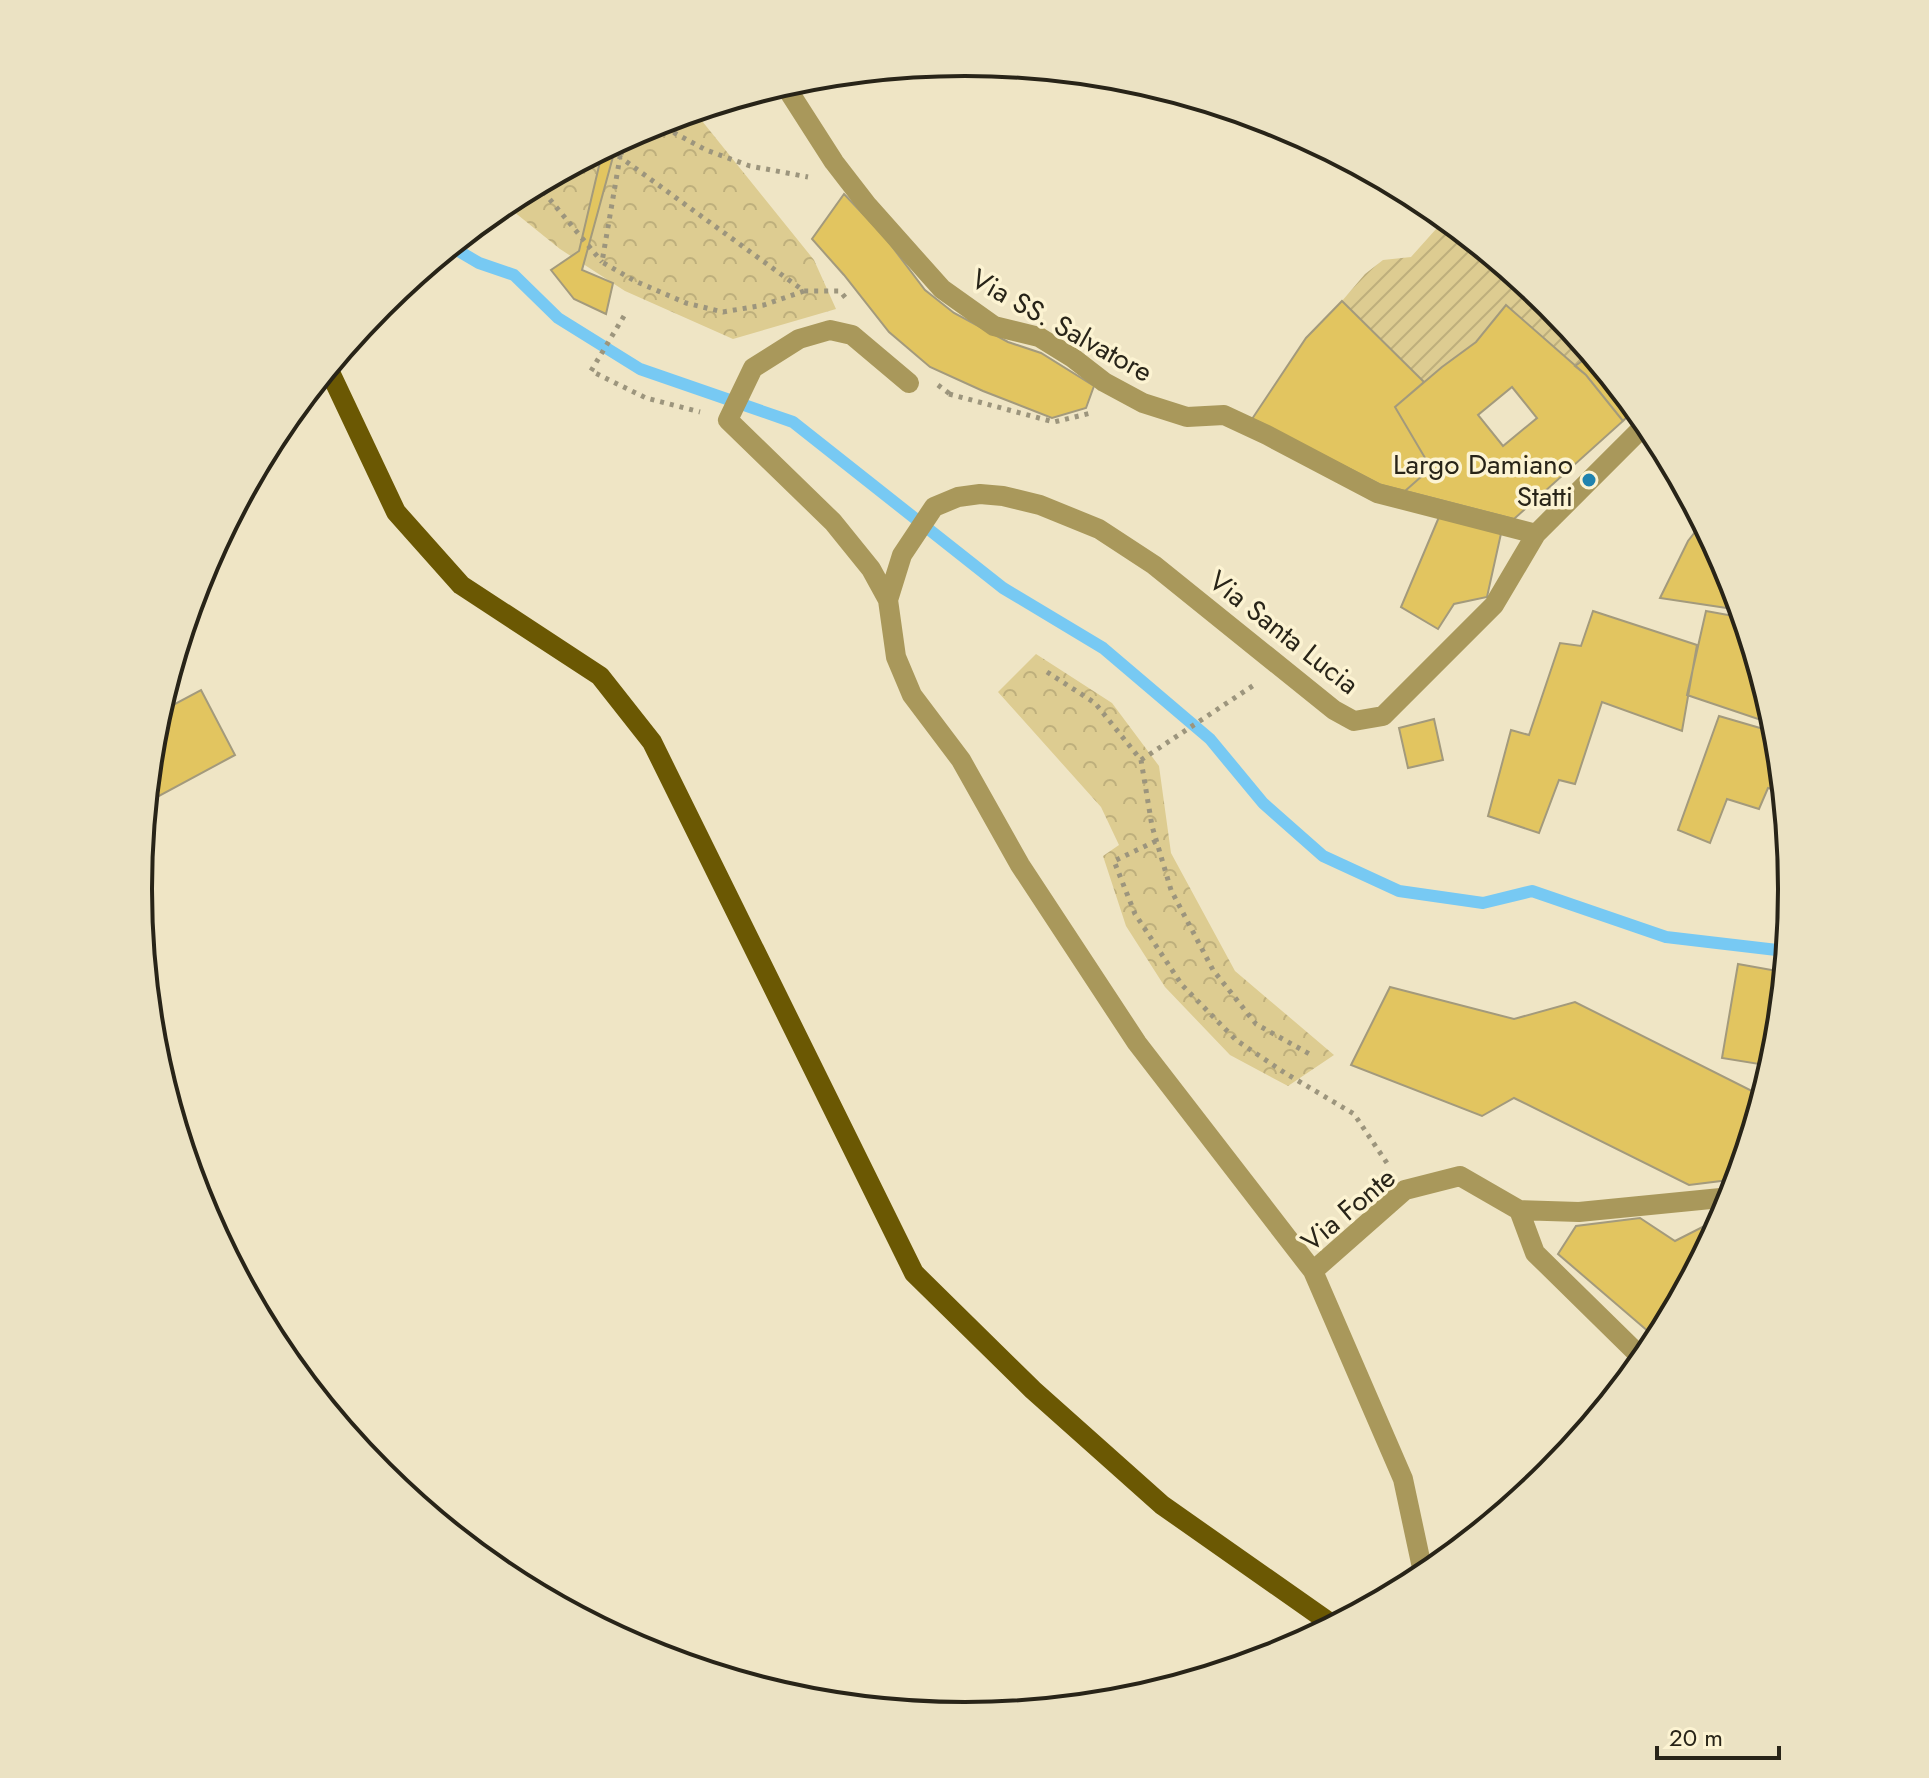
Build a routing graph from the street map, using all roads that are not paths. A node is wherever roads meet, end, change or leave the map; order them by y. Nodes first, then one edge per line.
1 (791, 95) edge
2 (333, 378) edge
3 (918, 379) road end
4 (1637, 433) edge
5 (1536, 534) junction
6 (888, 600) junction
7 (1717, 1198) edge
8 (1519, 1210) junction
9 (1313, 1271) junction
10 (1634, 1350) edge
11 (1421, 1562) edge
12 (1323, 1618) edge

1 - 5 street, Via SS. Salvatore
2 - 12 main road
3 - 6 street
4 - 5 street, Via Santa Lucia
5 - 6 street, Via Santa Lucia
6 - 9 street
7 - 8 street, Via Fonte
8 - 9 street, Via Fonte
8 - 10 street
9 - 11 street, Via Fonte

